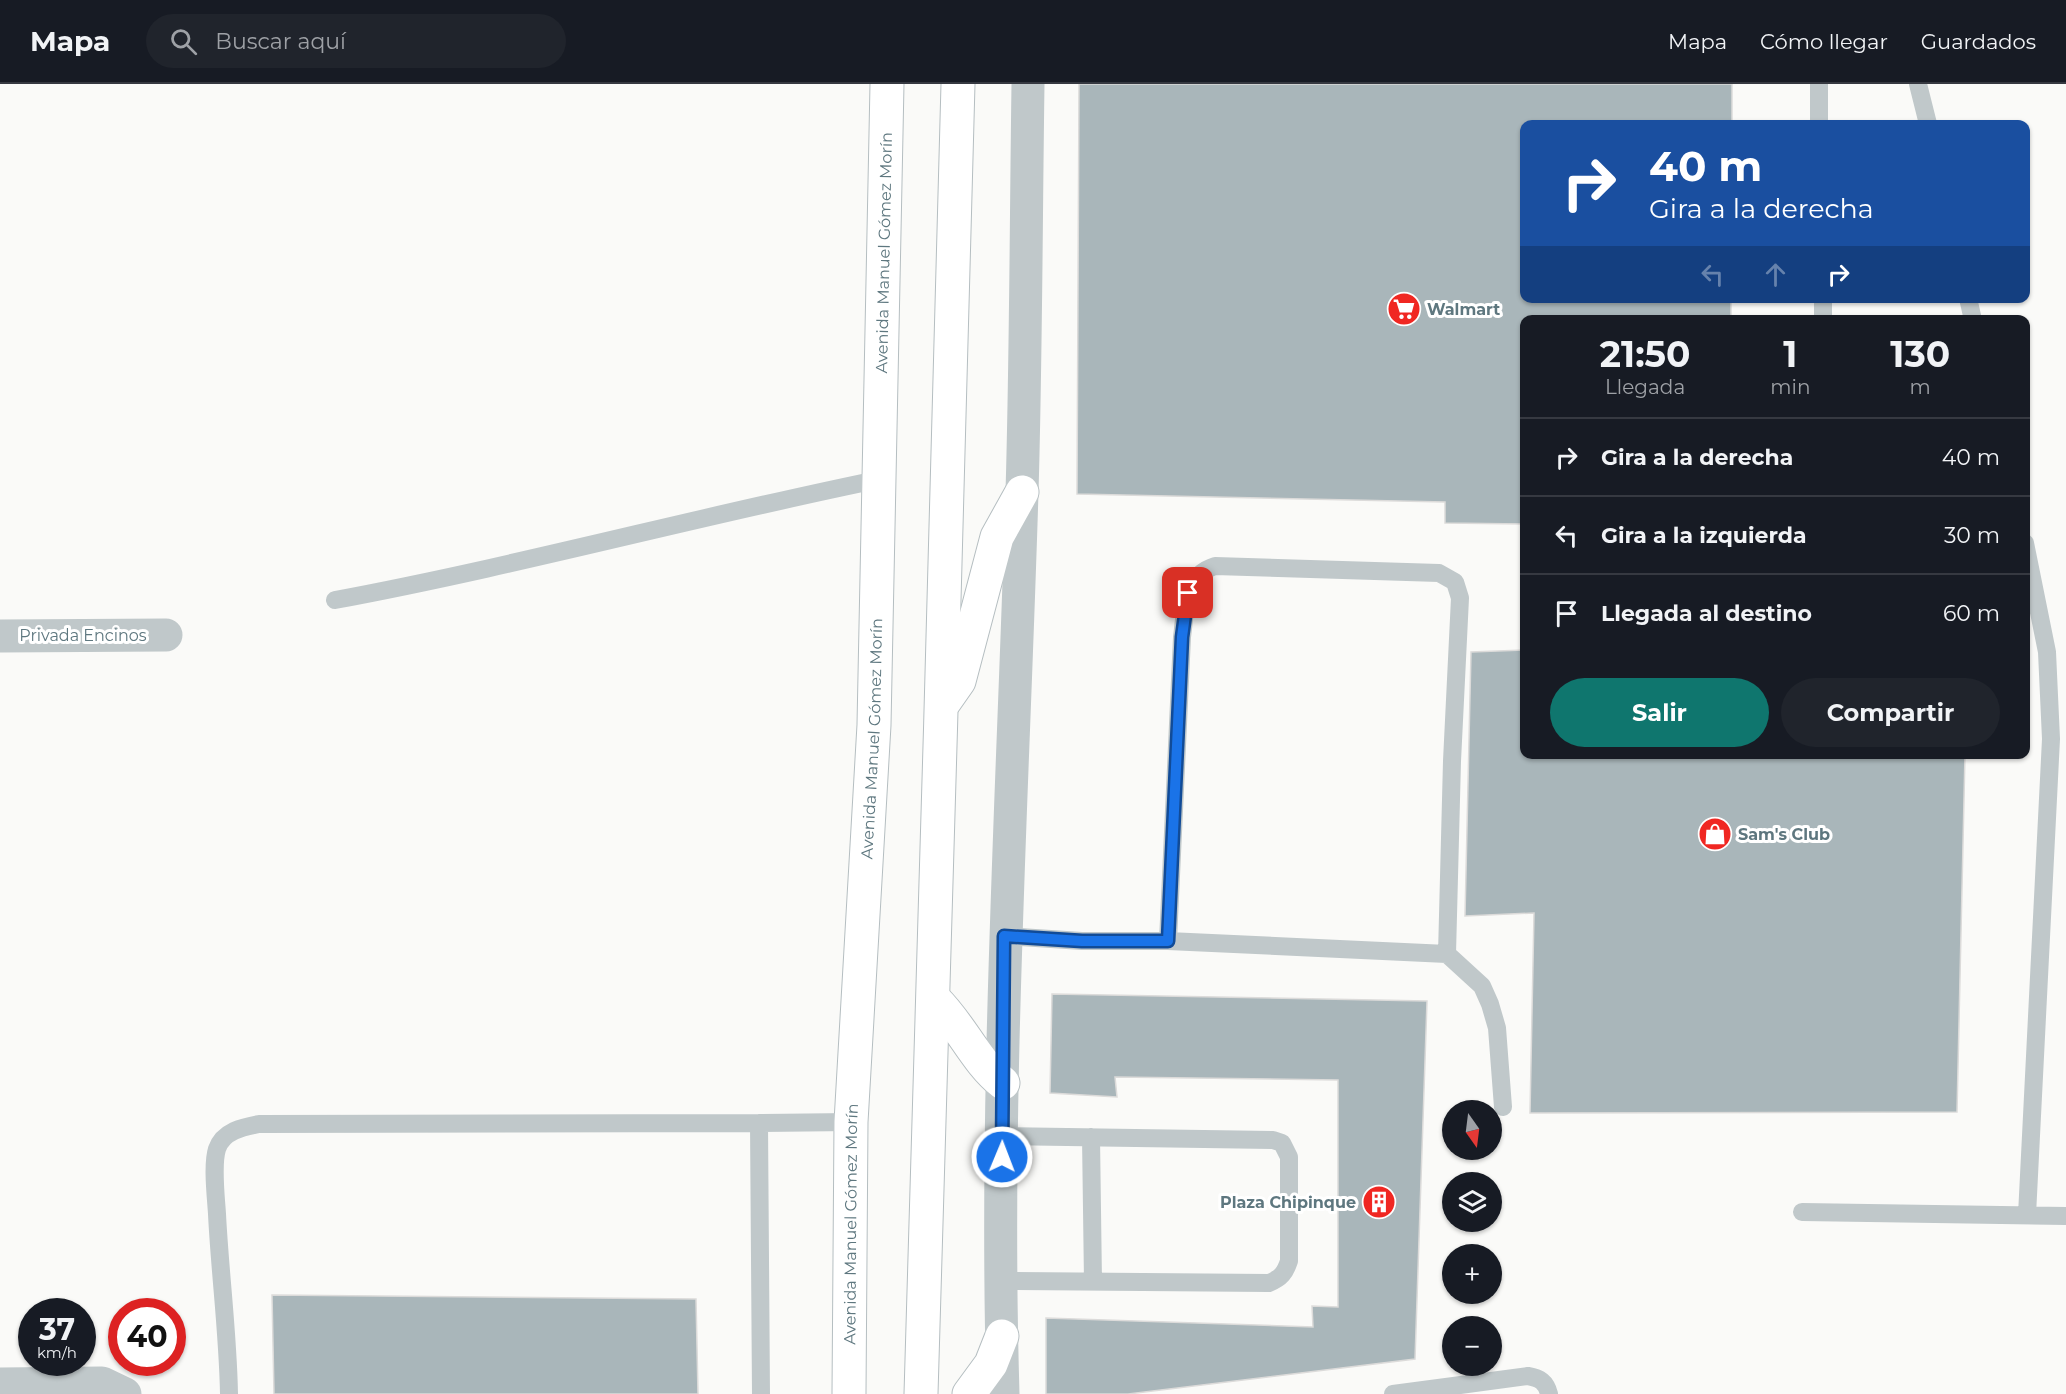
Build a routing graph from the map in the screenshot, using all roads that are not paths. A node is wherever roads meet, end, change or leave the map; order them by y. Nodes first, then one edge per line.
1 (886, 84) edge
2 (958, 84) edge
3 (1028, 84) edge
4 (1819, 84) edge
5 (1918, 84) edge
6 (1820, 120) edge
7 (1927, 120) edge
8 (877, 480) junction
9 (1022, 492) junction
10 (2030, 568) edge
11 (335, 600) dead end
12 (166, 635) dead end
13 (0, 636) edge
14 (940, 706) junction
15 (1004, 936) junction
16 (1168, 941) junction
17 (1447, 954) junction
18 (935, 1000) junction
19 (1003, 1083) junction
20 (1503, 1107) dead end
21 (851, 1122) junction
22 (759, 1124) junction
23 (1002, 1136) junction
24 (1091, 1137) junction
25 (1802, 1212) dead end
26 (2027, 1215) junction
27 (2066, 1216) edge
28 (1001, 1281) junction
29 (1093, 1282) junction
30 (1002, 1336) junction
31 (0, 1384) edge
32 (113, 1389) edge
33 (229, 1394) edge
34 (761, 1394) edge
35 (849, 1394) edge
36 (921, 1394) edge
37 (969, 1394) edge
38 (1003, 1394) edge
39 (1393, 1394) edge
40 (1549, 1394) edge

1 - 8 main road, Avenida Manuel Gómez Morín
2 - 14 main road
3 - 9 street
4 - 6 lane
5 - 7 lane
8 - 11 lane
8 - 21 main road, Avenida Manuel Gómez Morín
9 - 14 main road
9 - 15 street
10 - 26 lane
12 - 13 street, Privada Encinos
14 - 18 main road
15 - 16 lane
15 - 19 street
16 - 17 lane
16 - 17 lane
17 - 20 lane
18 - 19 main road
18 - 36 main road
19 - 23 street
21 - 22 lane
21 - 35 main road, Avenida Manuel Gómez Morín
22 - 33 lane
22 - 34 lane
23 - 24 lane
23 - 28 street
24 - 29 lane
24 - 29 lane
25 - 26 lane
26 - 27 lane
28 - 29 lane
28 - 30 street
30 - 37 main road
30 - 38 street
31 - 32 street
39 - 40 lane

